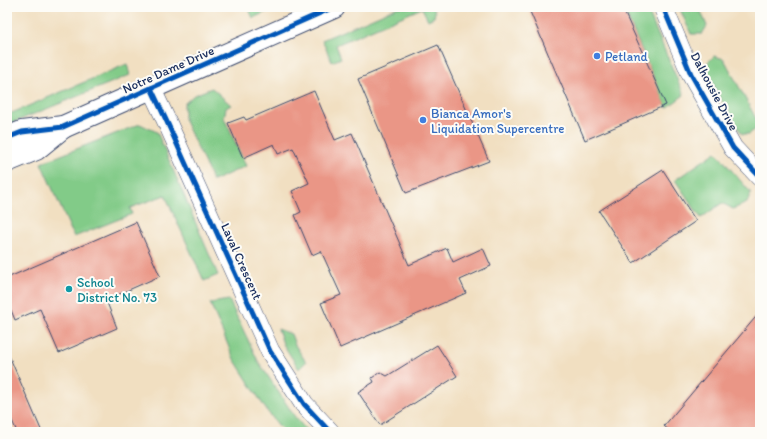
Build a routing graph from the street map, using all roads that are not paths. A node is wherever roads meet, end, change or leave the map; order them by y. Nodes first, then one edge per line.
1 (334, 7) edge
2 (663, 7) edge
3 (151, 88) junction
4 (62, 126) junction
5 (7, 138) edge
6 (7, 161) edge
7 (760, 177) edge
8 (330, 432) edge

1 - 3 street, Notre Dame Drive
2 - 7 street, Dalhousie Drive
3 - 4 street, Notre Dame Drive
3 - 8 street, Laval Crescent
4 - 5 street, Notre Dame Drive
4 - 6 street, Notre Dame Drive

